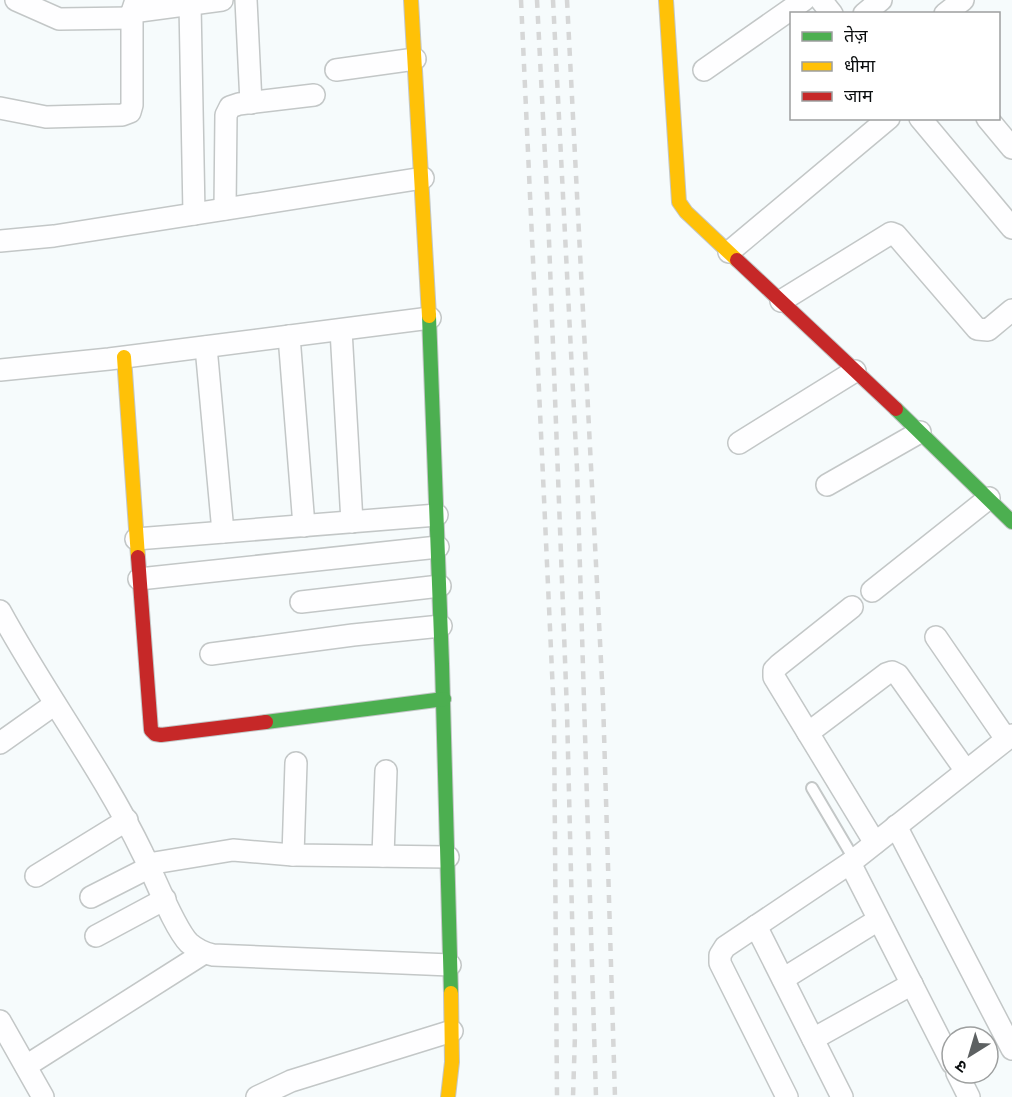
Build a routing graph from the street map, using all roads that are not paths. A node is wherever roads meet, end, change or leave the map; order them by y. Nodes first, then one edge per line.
1 (19, 0) edge
2 (222, 0) edge
3 (246, 0) edge
4 (411, 0) edge
5 (666, 0) edge
6 (804, 0) edge
7 (821, 0) edge
8 (881, 0) edge
9 (963, 0) edge
10 (190, 4) junction
11 (133, 10) edge
12 (830, 12) edge
13 (866, 12) edge
14 (948, 12) edge
15 (415, 59) junction
16 (336, 70) dead end
17 (704, 70) dead end
18 (314, 95) dead end
19 (251, 103) junction
20 (0, 108) edge
21 (887, 120) edge
22 (922, 120) edge
23 (989, 120) edge
24 (1012, 148) edge
25 (423, 178) junction
26 (225, 209) junction
27 (194, 214) junction
28 (1012, 228) edge
29 (0, 241) edge
30 (729, 252) junction
31 (781, 301) junction
32 (1012, 310) edge
33 (430, 318) junction
34 (341, 330) junction
35 (289, 336) junction
36 (206, 347) junction
37 (124, 357) junction
38 (0, 370) edge
39 (855, 371) junction
40 (920, 432) junction
41 (739, 442) dead end
42 (827, 485) dead end
43 (989, 498) junction
44 (437, 515) junction
45 (352, 522) junction
46 (1012, 522) edge
47 (304, 526) junction
48 (223, 532) junction
49 (136, 539) junction
50 (438, 547) junction
51 (139, 579) junction
52 (440, 586) junction
53 (872, 591) dead end
54 (301, 602) dead end
55 (852, 607) dead end
56 (0, 611) edge
57 (441, 626) junction
58 (936, 637) dead end
59 (211, 654) dead end
60 (444, 699) junction
61 (55, 704) junction
62 (808, 733) junction
63 (1009, 737) edge
64 (0, 743) edge
65 (296, 763) dead end
66 (386, 771) dead end
67 (966, 771) junction
68 (812, 788) dead end
69 (127, 820) junction
70 (896, 826) junction
71 (875, 843) junction
72 (293, 855) junction
73 (383, 856) junction
74 (448, 857) junction
75 (852, 861) junction
76 (149, 866) junction
77 (36, 876) dead end
78 (91, 897) dead end
79 (165, 899) junction
80 (879, 920) junction
81 (756, 926) junction
82 (96, 936) dead end
83 (204, 953) junction
84 (450, 964) junction
85 (783, 979) junction
86 (912, 984) junction
87 (0, 1022) edge
88 (452, 1031) junction
89 (813, 1039) junction
90 (940, 1039) edge
91 (1012, 1049) edge
92 (26, 1066) junction
93 (444, 1095) edge
94 (43, 1097) edge
95 (257, 1097) edge
96 (787, 1097) edge
97 (842, 1097) edge

1 - 11 street
2 - 10 street
3 - 19 street
4 - 15 street
5 - 30 street
6 - 17 street
7 - 12 street
8 - 13 street
9 - 14 street
10 - 11 street
10 - 27 street
11 - 20 street
15 - 16 street
15 - 25 street
18 - 19 street
19 - 26 street
21 - 30 street
22 - 28 street
23 - 24 street
25 - 26 street
25 - 33 street
26 - 27 street
27 - 29 street
30 - 31 street
31 - 32 street
31 - 39 street
33 - 34 street
33 - 44 street
34 - 35 street
34 - 45 street
35 - 36 street
35 - 47 street
36 - 37 street
36 - 48 street
37 - 38 street
37 - 49 street
39 - 40 street
39 - 41 street
40 - 42 street
40 - 43 street
43 - 46 street
43 - 53 street
44 - 45 street
44 - 50 street
45 - 47 street
47 - 48 street
48 - 49 street
49 - 51 street
50 - 51 street
50 - 52 street
51 - 60 street
52 - 54 street
52 - 57 street
55 - 62 street
56 - 61 street
57 - 59 street
57 - 60 street
58 - 63 street
60 - 74 street
61 - 64 street
61 - 69 street
62 - 67 street
62 - 71 street
63 - 67 street
65 - 72 street
66 - 73 street
67 - 70 street
68 - 75 lane
69 - 76 street
69 - 77 street
70 - 71 street
70 - 91 street
71 - 75 street
72 - 73 street
72 - 76 street
73 - 74 street
74 - 84 street
75 - 80 street
75 - 81 street
76 - 78 street
76 - 79 street
79 - 82 street
79 - 83 street
80 - 85 street
80 - 86 street
81 - 85 street
81 - 96 street
83 - 84 street
83 - 92 street
84 - 88 street
85 - 89 street
86 - 89 street
86 - 90 street
87 - 92 street
88 - 93 street
88 - 95 street
89 - 97 street
92 - 94 street

